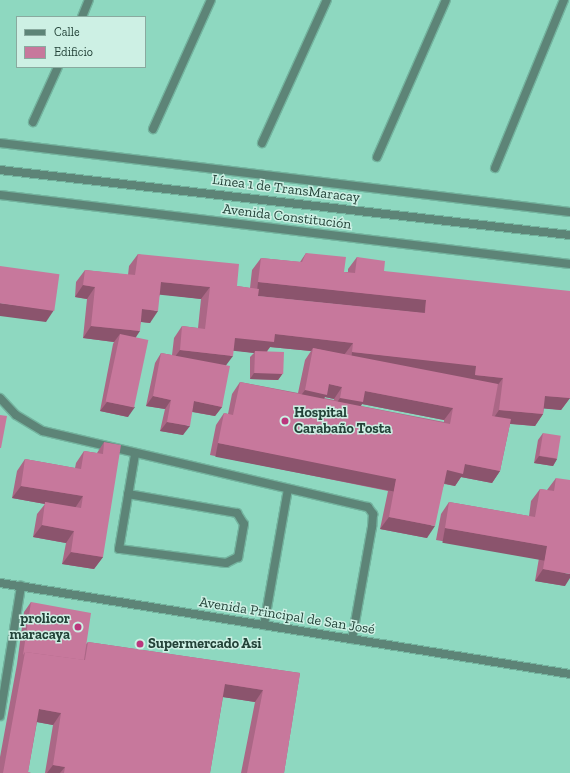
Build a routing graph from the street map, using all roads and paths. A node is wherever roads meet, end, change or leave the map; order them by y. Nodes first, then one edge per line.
1 (90, 0) edge
2 (212, 0) edge
3 (327, 0) edge
4 (446, 0) edge
5 (564, 0) edge
6 (82, 16) edge
7 (58, 68) edge
8 (32, 122) dead end
9 (153, 129) dead end
10 (0, 143) edge
11 (262, 143) dead end
12 (377, 158) dead end
13 (495, 168) dead end
14 (0, 170) edge
15 (0, 195) edge
16 (570, 212) edge
17 (570, 235) edge
18 (570, 264) edge
19 (0, 398) edge
20 (135, 454) junction
21 (288, 489) junction
22 (128, 494) junction
23 (0, 583) edge
24 (21, 586) junction
25 (264, 625) junction
26 (352, 639) junction
27 (570, 674) edge
28 (0, 716) edge

1 - 6 street
2 - 9 street
3 - 11 street
4 - 12 street
5 - 13 street
7 - 8 street
10 - 16 street
14 - 17 street, Línea 1 de TransMaracay
15 - 18 street, Avenida Constitución
19 - 20 street
20 - 21 street
20 - 22 street
21 - 25 street
21 - 26 street
22 - 22 street
23 - 24 street, Avenida Principal de San José
24 - 25 street, Avenida Principal de San José
24 - 28 street
25 - 26 street, Avenida Principal de San José
26 - 27 street, Avenida Principal de San José

